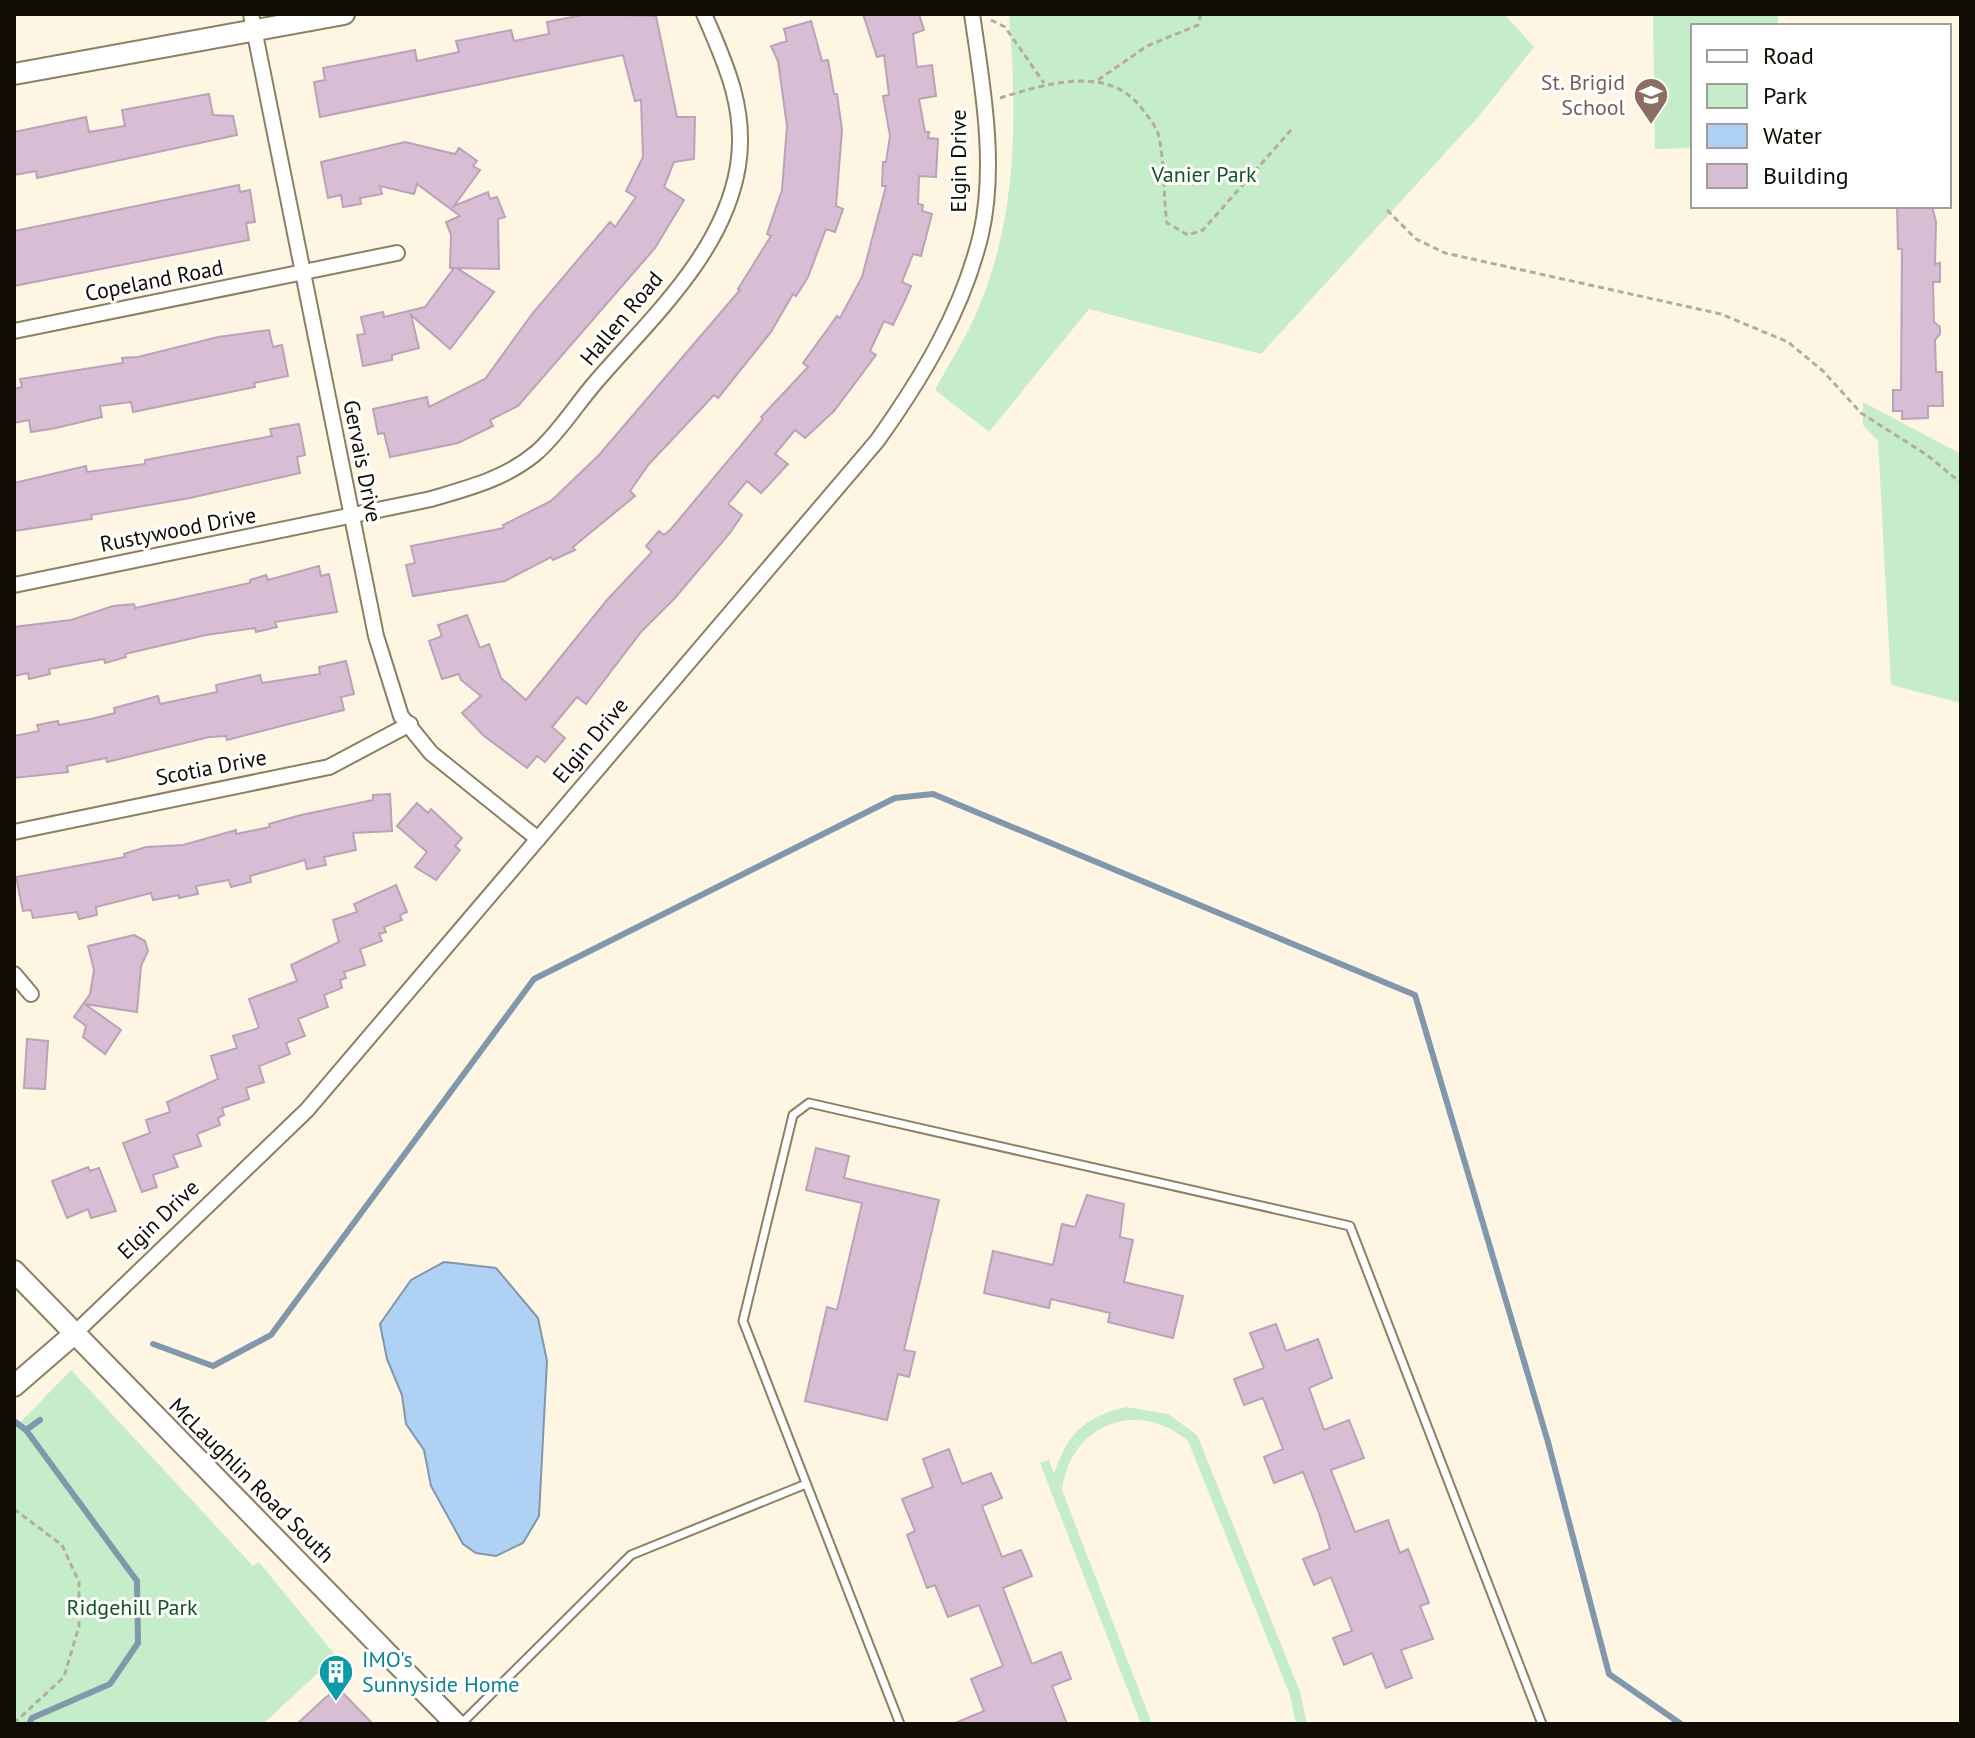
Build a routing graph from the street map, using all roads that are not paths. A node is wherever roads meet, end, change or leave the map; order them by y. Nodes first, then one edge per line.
1 (344, 14) edge
2 (704, 14) edge
3 (972, 14) edge
4 (252, 22) edge
5 (14, 74) edge
6 (397, 253) dead end
7 (303, 272) junction
8 (14, 331) edge
9 (352, 516) junction
10 (14, 585) edge
11 (410, 724) junction
12 (14, 832) edge
13 (538, 839) junction
14 (14, 974) edge
15 (31, 994) dead end
16 (14, 1271) edge
17 (74, 1334) junction
18 (14, 1386) edge
19 (806, 1484) junction
20 (458, 1724) edge
21 (900, 1724) edge
22 (1542, 1724) edge

1 - 4 main road
2 - 9 street, Hallen Road
3 - 13 street, Elgin Drive
4 - 5 main road
4 - 7 street, Gervais Drive
6 - 7 street, Copeland Road
7 - 8 street, Copeland Road
7 - 9 street, Gervais Drive
9 - 10 street, Rustywood Drive
9 - 11 street, Gervais Drive
11 - 12 street, Scotia Drive
11 - 13 street, Gervais Drive
13 - 17 street, Elgin Drive
14 - 15 street
16 - 17 main road, McLaughlin Road South
17 - 18 main road, Elgin Drive
17 - 20 main road, McLaughlin Road South
19 - 20 lane
19 - 21 lane
19 - 22 lane

